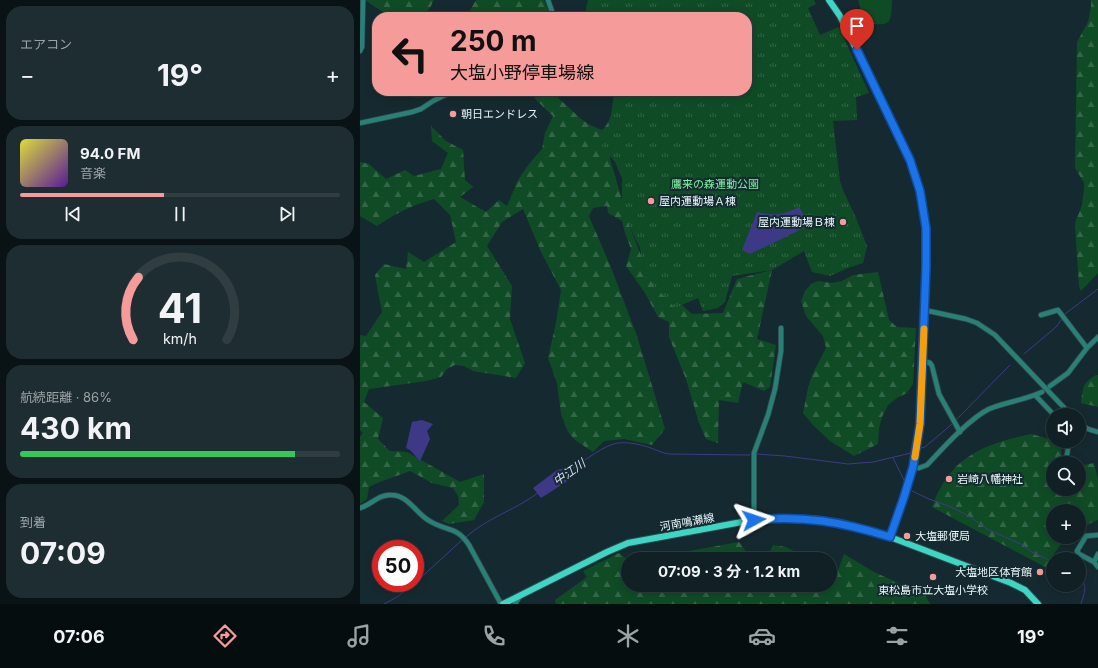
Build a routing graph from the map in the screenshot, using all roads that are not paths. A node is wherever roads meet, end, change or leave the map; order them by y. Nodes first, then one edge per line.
1 (363, 0) edge
2 (548, 0) edge
3 (829, 0) edge
4 (552, 12) edge
5 (360, 51) edge
6 (442, 96) edge
7 (360, 123) edge
8 (924, 310) junction
9 (1041, 315) dead end
10 (781, 328) dead end
11 (1098, 337) edge
12 (1087, 348) junction
13 (922, 361) junction
14 (1050, 386) dead end
15 (1042, 392) dead end
16 (1035, 395) junction
17 (1047, 408) edge
18 (1064, 408) edge
19 (1086, 428) edge
20 (960, 432) junction
21 (1098, 432) edge
22 (1067, 448) edge
23 (1066, 454) dead end
24 (913, 467) junction
25 (360, 508) edge
26 (754, 520) junction
27 (1098, 535) edge
28 (890, 537) junction
29 (1098, 554) edge
30 (1094, 562) junction
31 (1098, 568) edge
32 (520, 596) junction
33 (502, 604) edge
34 (514, 604) edge
35 (1038, 604) edge

1 - 5 street
2 - 4 street
3 - 8 main road
6 - 7 street
8 - 13 main road
8 - 18 street
9 - 12 street
10 - 26 street
11 - 12 street
12 - 14 street
13 - 20 street
13 - 24 main road
15 - 16 street
16 - 17 street
16 - 20 street
19 - 21 street
20 - 24 street
22 - 23 street
24 - 28 main road
25 - 33 street
26 - 28 main road, 河南鳴瀬線
26 - 32 main road, 河南鳴瀬線
27 - 30 street
28 - 35 main road, 河南鳴瀬線
29 - 30 street
30 - 31 street
32 - 33 main road, 河南鳴瀬線
32 - 34 street

